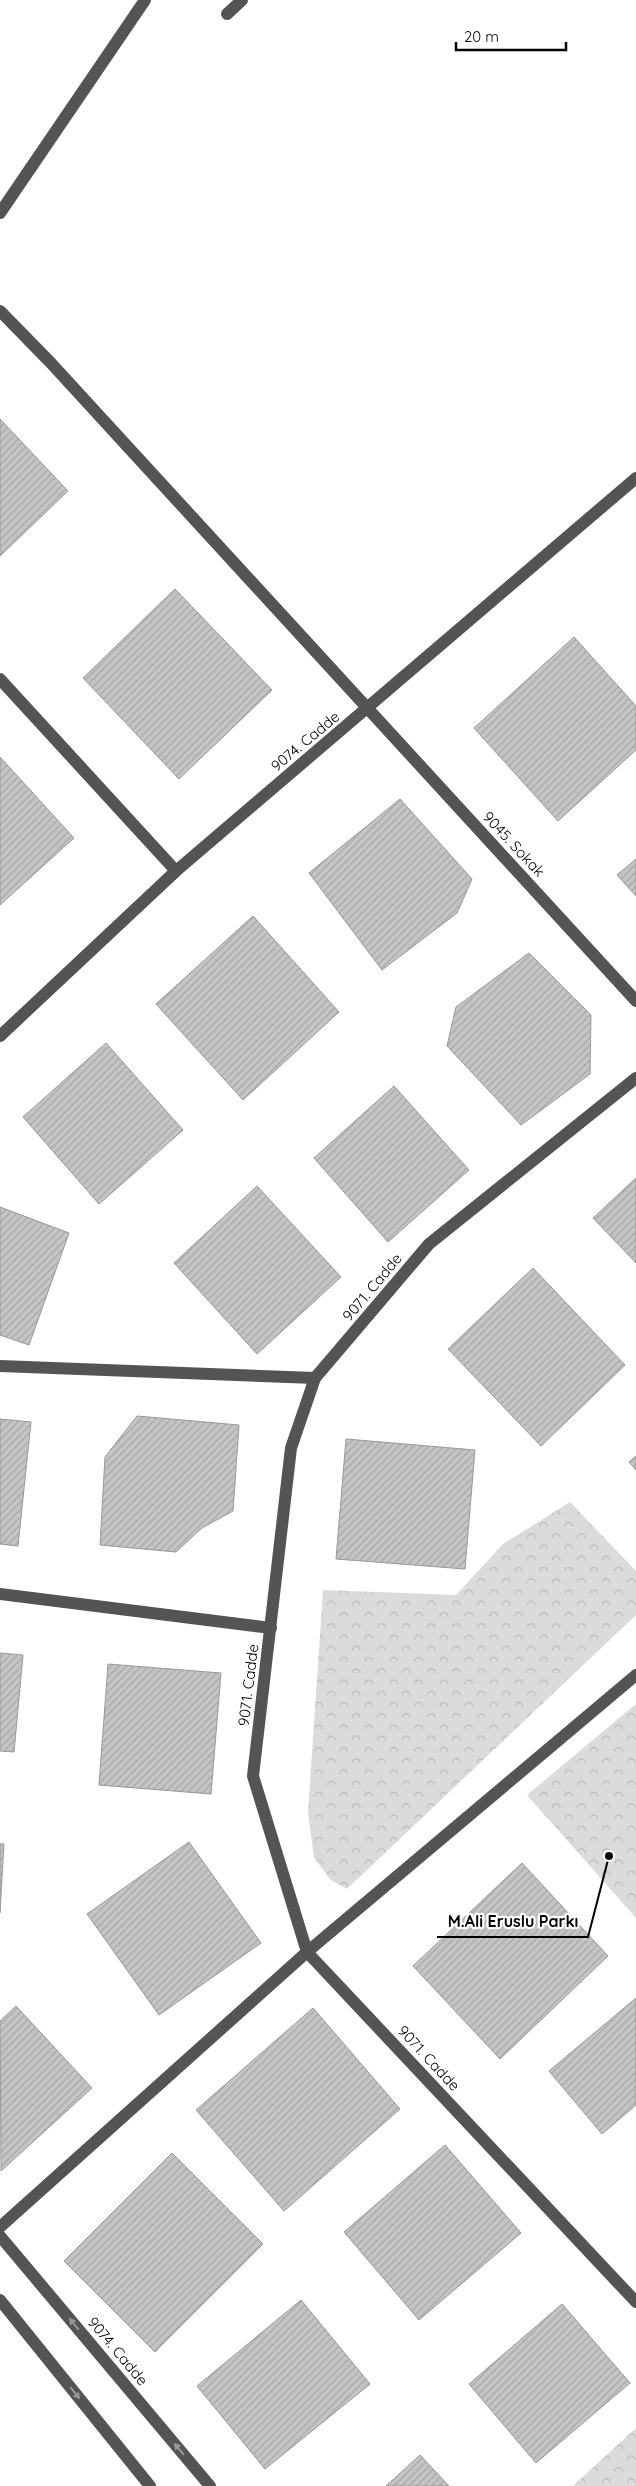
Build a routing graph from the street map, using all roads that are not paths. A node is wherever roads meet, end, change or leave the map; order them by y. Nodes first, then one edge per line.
1 (145, 0) edge
2 (242, 0) edge
3 (227, 14) dead end
4 (0, 213) edge
5 (0, 311) edge
6 (636, 478) edge
7 (0, 679) edge
8 (368, 709) junction
9 (176, 871) junction
10 (636, 1001) edge
11 (0, 1036) edge
12 (636, 1078) edge
13 (0, 1366) edge
14 (315, 1378) junction
15 (0, 1594) edge
16 (270, 1628) junction
17 (636, 1675) edge
18 (307, 1952) junction
19 (0, 2227) edge
20 (0, 2236) edge
21 (0, 2300) edge
22 (636, 2302) edge
23 (150, 2486) edge
24 (210, 2486) edge

1 - 4 street
2 - 3 street
5 - 8 street, 9045. Sokak
6 - 8 street, 9074. Cadde
7 - 9 street
8 - 9 street, 9074. Cadde
8 - 10 street, 9045. Sokak
9 - 11 street, 9074. Cadde
12 - 14 street, 9071. Cadde
13 - 14 street
14 - 16 street, 9071. Cadde
15 - 16 street
16 - 18 street, 9071. Cadde
17 - 18 street
18 - 19 street
18 - 22 street, 9071. Cadde
24 -> 20 street, 9074. Cadde
21 -> 23 street

